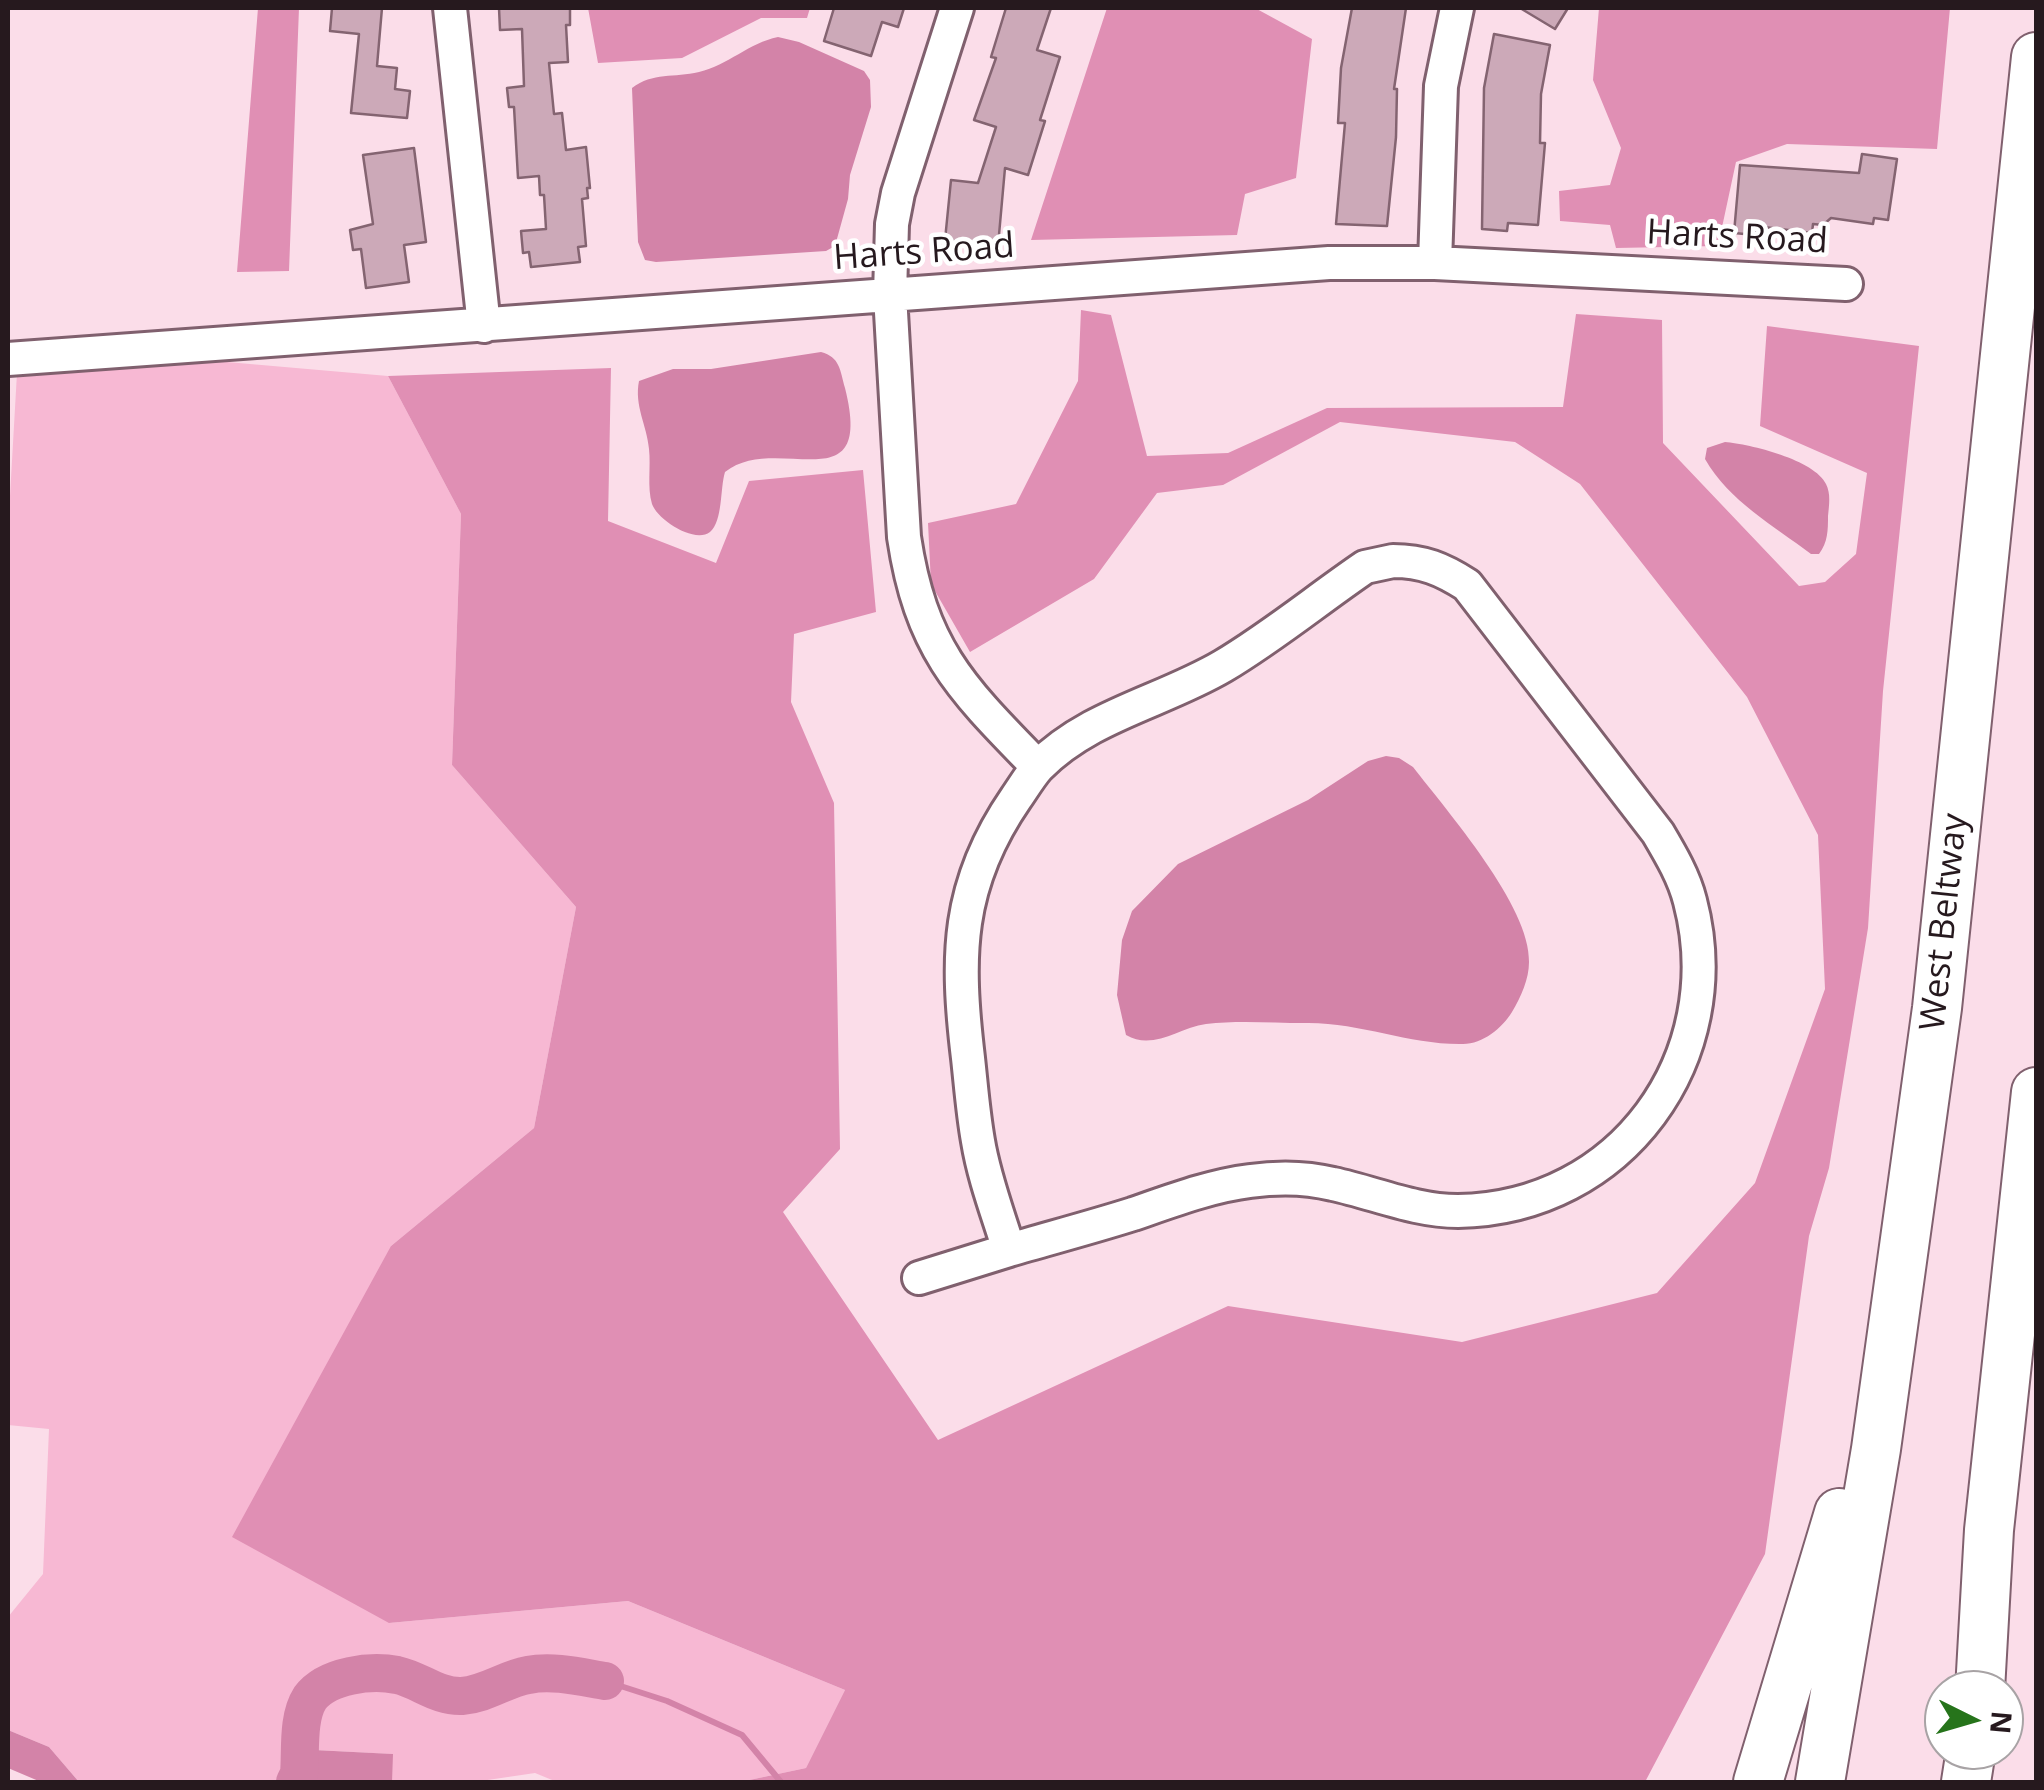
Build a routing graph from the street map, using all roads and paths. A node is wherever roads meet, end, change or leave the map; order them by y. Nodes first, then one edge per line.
1 (450, 8) edge
2 (956, 8) edge
3 (1457, 8) edge
4 (2036, 57) edge
5 (1435, 263) junction
6 (1846, 284) dead end
7 (890, 296) junction
8 (484, 326) junction
9 (8, 359) edge
10 (1038, 768) junction
11 (1937, 1008) junction
12 (2036, 1092) edge
13 (1009, 1250) junction
14 (919, 1278) dead end
15 (1981, 1670) edge
16 (1782, 1694) junction
17 (1740, 1782) edge
18 (1758, 1782) edge
19 (1820, 1782) edge

1 - 8 street
2 - 7 street
3 - 5 street
4 - 11 highway, West Beltway
5 - 6 street, Harts Road
5 - 7 street, Harts Road
7 - 8 street, Harts Road
7 - 10 street
8 - 9 street, Harts Road
10 - 13 street
10 - 13 street
11 - 16 highway
11 - 19 highway, West Beltway
12 - 15 highway
13 - 14 street
16 - 17 highway
16 - 18 highway

